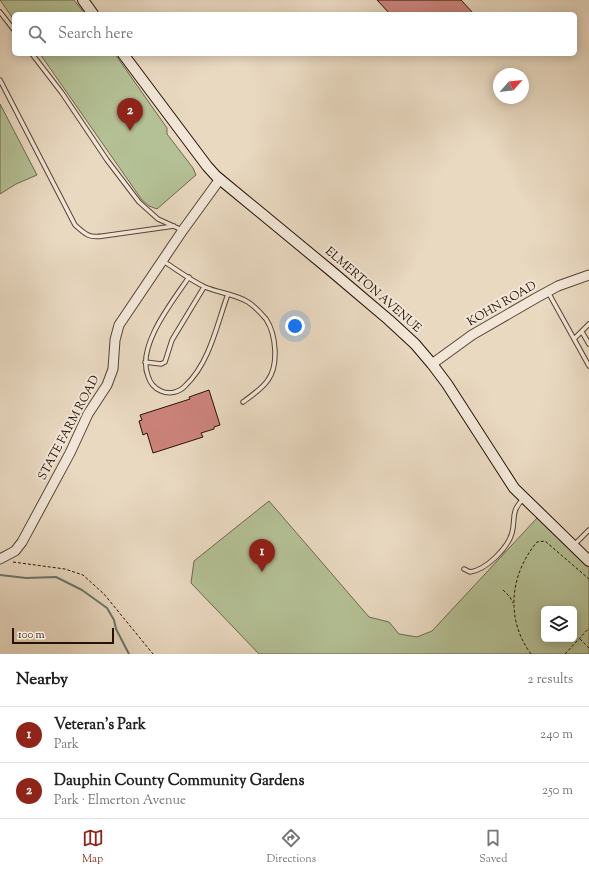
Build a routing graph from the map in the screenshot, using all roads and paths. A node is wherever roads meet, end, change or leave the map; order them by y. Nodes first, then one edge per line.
1 (83, 0) edge
2 (0, 12) edge
3 (92, 12) edge
4 (12, 27) edge
5 (34, 56) edge
6 (124, 56) edge
7 (0, 80) edge
8 (220, 179) junction
9 (174, 226) junction
10 (183, 230) junction
11 (163, 261) junction
12 (589, 274) edge
13 (189, 277) junction
14 (204, 286) junction
15 (548, 291) junction
16 (228, 294) junction
17 (589, 324) edge
18 (582, 332) junction
19 (574, 339) junction
20 (589, 344) edge
21 (145, 362) junction
22 (432, 364) junction
23 (589, 366) edge
24 (243, 402) dead end
25 (524, 498) junction
26 (589, 530) edge
27 (573, 546) junction
28 (0, 560) edge
29 (589, 561) edge
30 (10, 562) dead end
31 (464, 569) dead end
32 (589, 579) edge
33 (503, 590) dead end
34 (513, 604) junction
35 (589, 628) edge
36 (579, 638) junction
37 (589, 648) edge
38 (154, 654) edge
39 (531, 654) edge
40 (565, 654) edge

1 - 3 main road
2 - 4 lane
5 - 9 lane
6 - 8 main road, ELMERTON AVENUE
7 - 9 lane
8 - 10 street, STATE FARM ROAD
8 - 22 main road, ELMERTON AVENUE
9 - 10 lane
10 - 11 street, STATE FARM ROAD
11 - 13 lane
11 - 28 street, STATE FARM ROAD
12 - 15 street, KOHN ROAD
13 - 14 lane
13 - 21 lane
14 - 16 lane
14 - 21 lane
15 - 19 lane
15 - 22 street, KOHN ROAD
16 - 21 lane
16 - 24 lane
17 - 18 lane
18 - 19 lane
18 - 20 lane
19 - 23 lane
22 - 25 main road, ELMERTON AVENUE
25 - 27 main road, ELMERTON AVENUE
25 - 31 lane
26 - 27 lane
27 - 29 main road, ELMERTON AVENUE
30 - 38 path
32 - 34 path
33 - 34 path
34 - 39 path
35 - 36 path
36 - 37 path
36 - 40 path

